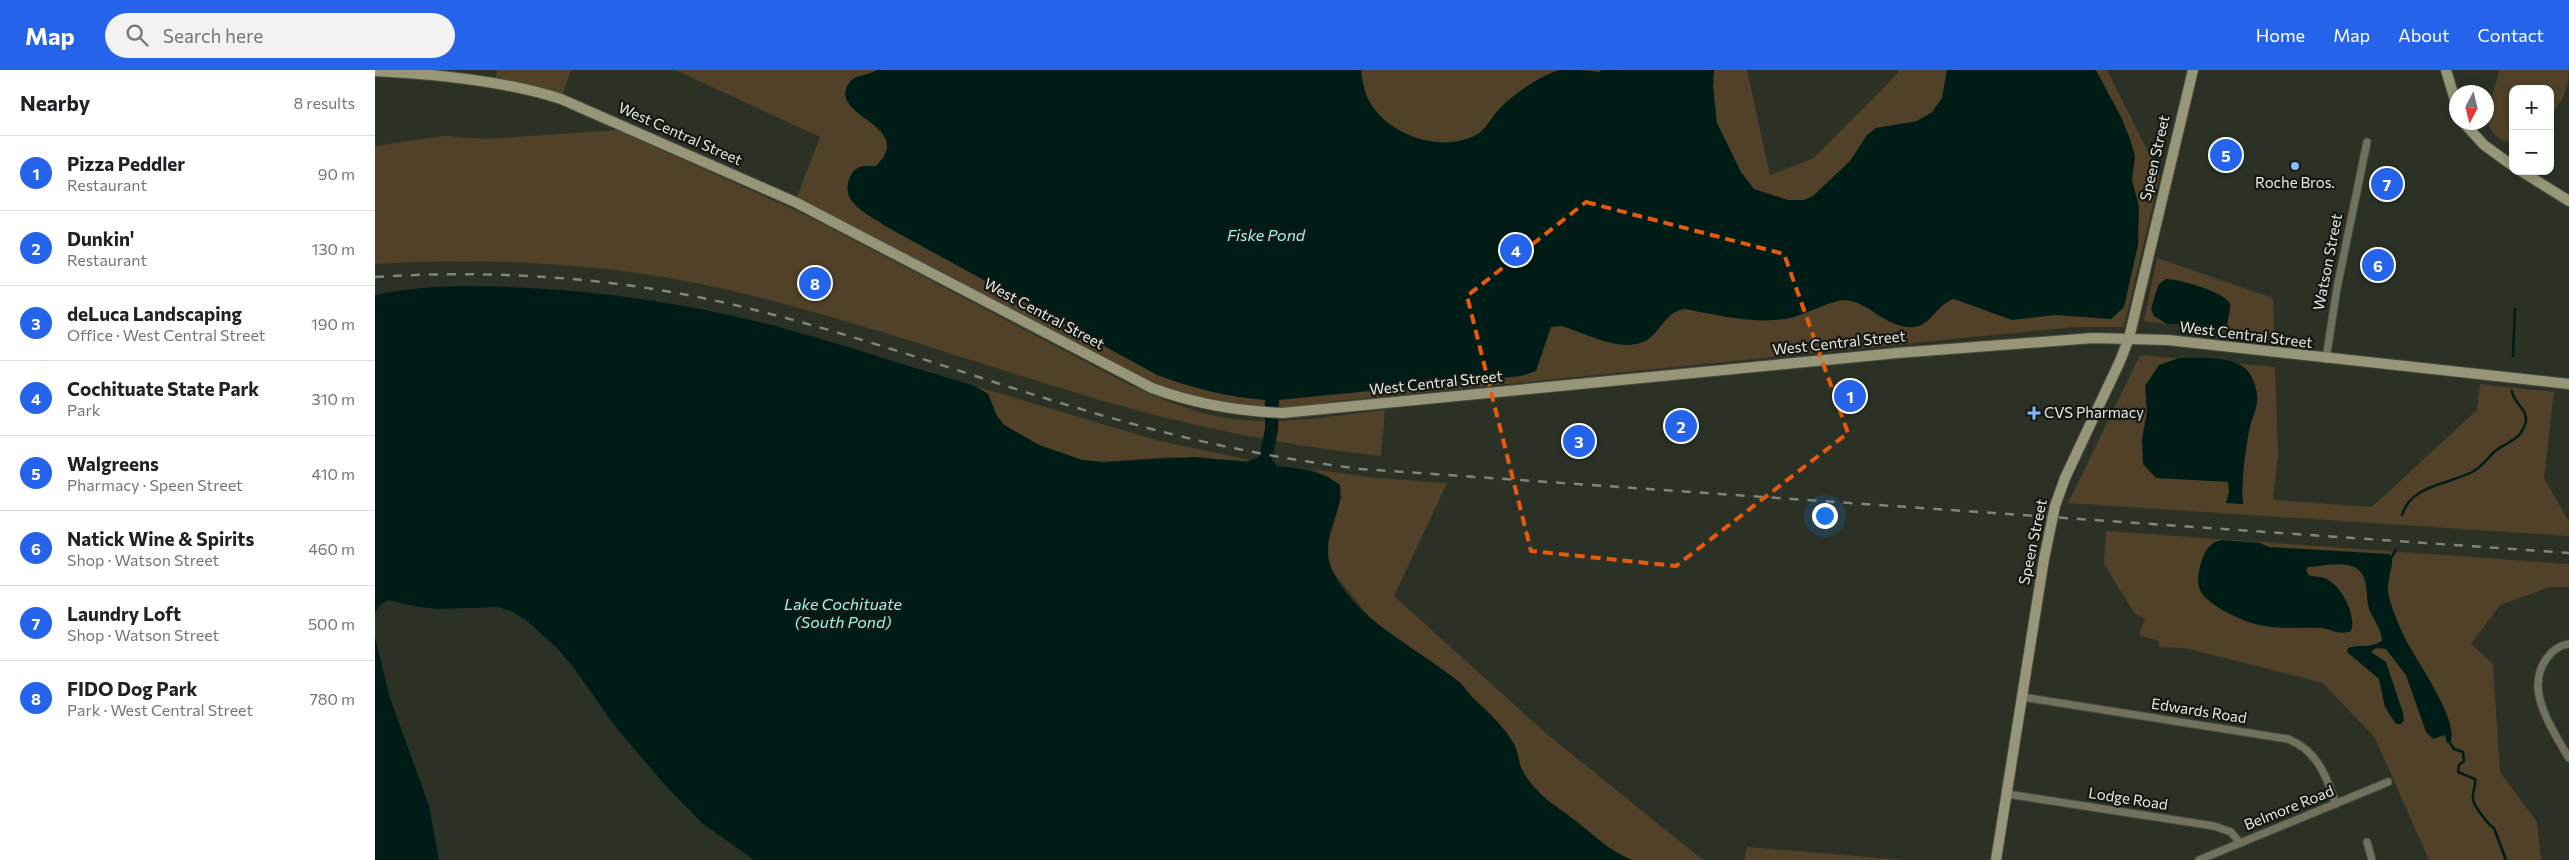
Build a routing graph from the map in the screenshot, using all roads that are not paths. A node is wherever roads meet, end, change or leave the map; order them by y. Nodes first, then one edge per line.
1 (2193, 70) edge
2 (2446, 70) edge
3 (375, 71) edge
4 (397, 71) edge
5 (2450, 85) edge
6 (2470, 130) edge
7 (2367, 142) dead end
8 (2509, 163) edge
9 (2527, 175) edge
10 (2569, 201) edge
11 (2129, 338) junction
12 (2326, 359) junction
13 (2569, 384) edge
14 (2569, 644) edge
15 (2022, 697) junction
16 (2569, 758) edge
17 (2389, 782) dead end
18 (2007, 794) junction
19 (2336, 804) junction
20 (2367, 842) dead end
21 (2240, 843) junction
22 (1996, 860) edge
23 (2199, 860) edge
24 (2372, 860) edge

1 - 11 main road, Speen Street
2 - 5 main road
3 - 4 main road, West Central Street
4 - 11 main road, West Central Street
6 - 8 main road
7 - 12 street, Watson Street
9 - 10 main road
11 - 12 main road, West Central Street
11 - 15 main road, Speen Street, bridge
12 - 13 main road, West Central Street
14 - 16 street
15 - 18 main road, Speen Street
15 - 19 street, Edwards Road
17 - 19 street, Belmore Road
18 - 21 street, Lodge Road
18 - 22 main road, Speen Street
19 - 21 street, Belmore Road
20 - 24 street
21 - 23 street, Belmore Road

